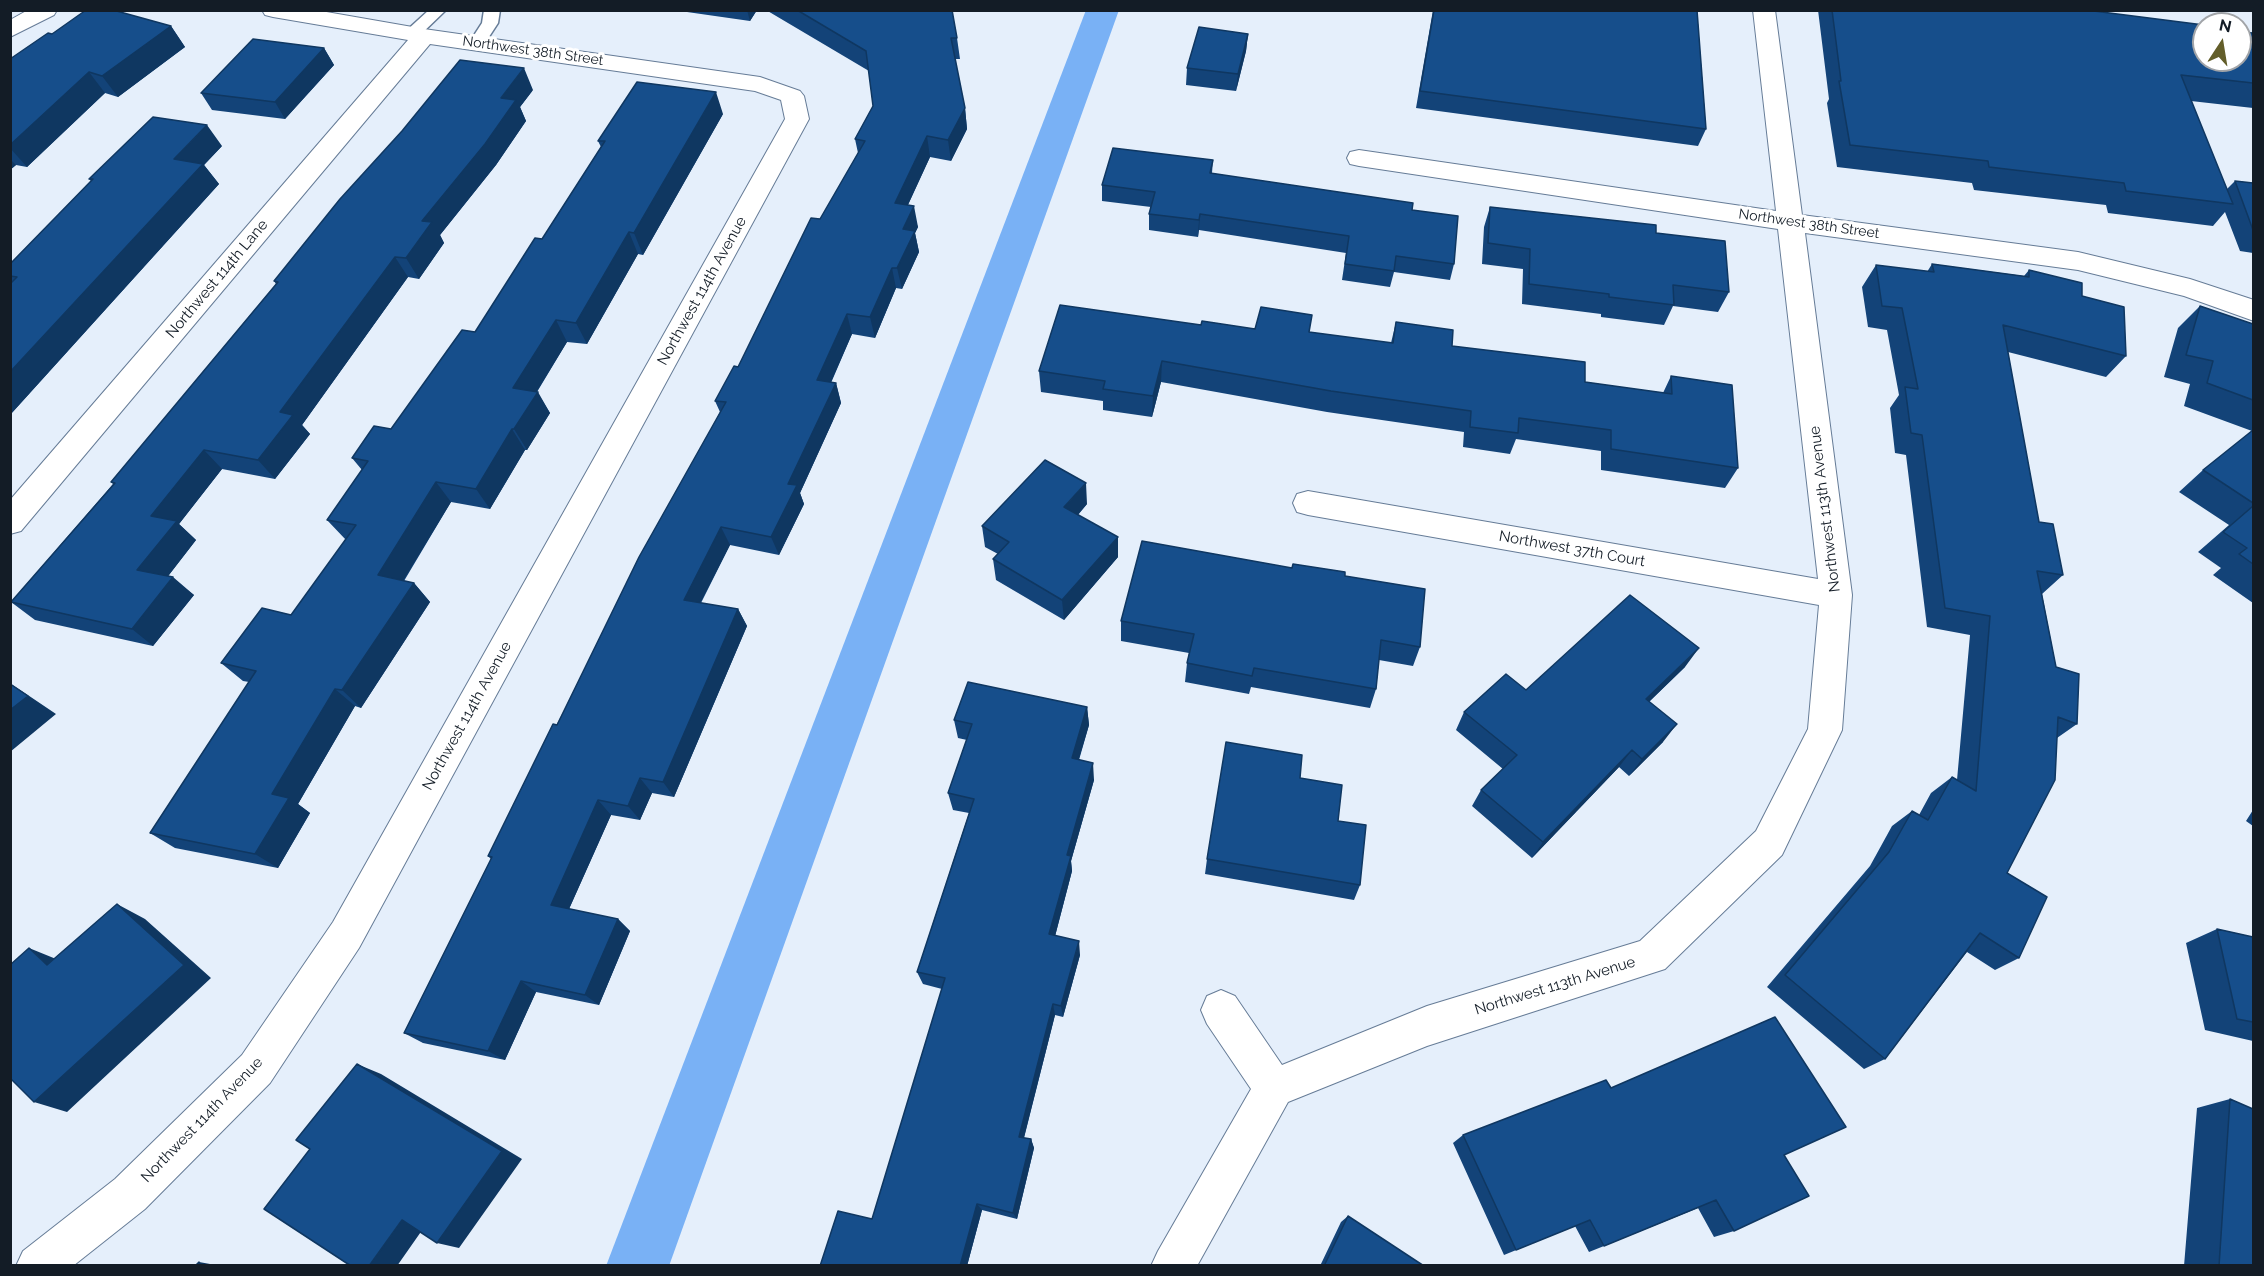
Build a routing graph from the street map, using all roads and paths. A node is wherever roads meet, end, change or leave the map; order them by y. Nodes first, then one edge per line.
1 (46, 10) edge
2 (273, 10) edge
3 (439, 10) edge
4 (492, 10) edge
5 (1764, 10) edge
6 (10, 30) edge
7 (418, 35) junction
8 (477, 43) junction
9 (792, 96) joint
10 (1359, 158) dead end
11 (1791, 222) junction
12 (2253, 312) edge
13 (1308, 503) dead end
14 (10, 522) edge
15 (1836, 595) junction
16 (1221, 1010) dead end
17 (1274, 1088) junction
18 (38, 1266) edge
19 (1173, 1266) edge

1 - 6 street
2 - 7 street, Northwest 38th Street
3 - 7 lane
4 - 8 lane
5 - 11 street, Northwest 113th Avenue
7 - 8 street, Northwest 38th Street
7 - 14 street, Northwest 114th Lane
8 - 9 street, Northwest 38th Street
9 - 18 street, Northwest 114th Avenue
10 - 11 street, Northwest 38th Street
11 - 12 street, Northwest 38th Street
11 - 15 street, Northwest 113th Avenue
13 - 15 street, Northwest 37th Court
15 - 17 street, Northwest 113th Avenue
16 - 17 street
17 - 19 street

